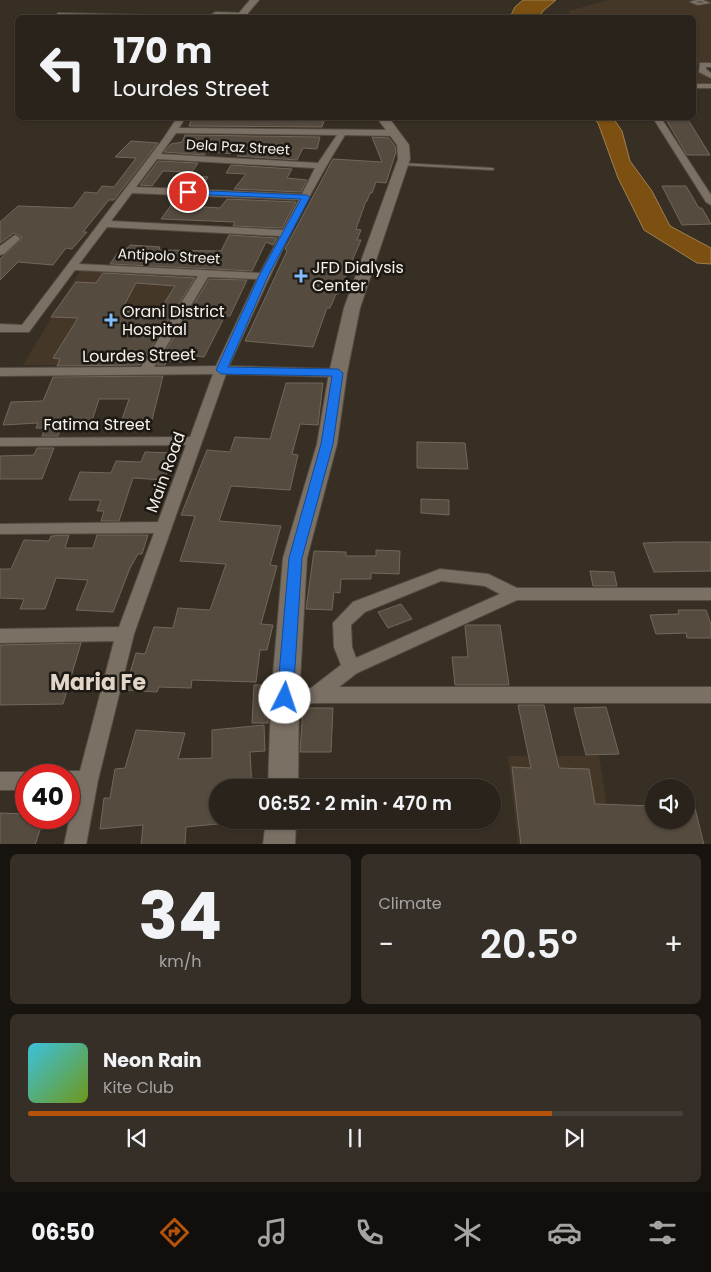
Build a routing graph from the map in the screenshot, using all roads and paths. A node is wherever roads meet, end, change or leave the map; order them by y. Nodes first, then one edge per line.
1 (255, 0) edge
2 (707, 1) edge
3 (214, 15) edge
4 (230, 15) edge
5 (244, 15) edge
6 (711, 64) edge
7 (711, 76) edge
8 (708, 86) edge
9 (711, 94) edge
10 (180, 120) edge
11 (658, 120) edge
12 (388, 125) edge
13 (174, 130) junction
14 (343, 132) junction
15 (154, 156) junction
16 (402, 164) junction
17 (321, 166) junction
18 (492, 169) dead end
19 (130, 190) junction
20 (306, 197) junction
21 (711, 202) edge
22 (103, 224) junction
23 (287, 234) junction
24 (14, 238) dead end
25 (0, 252) edge
26 (72, 267) junction
27 (205, 273) junction
28 (264, 276) junction
29 (0, 328) edge
30 (221, 370) junction
31 (0, 372) edge
32 (144, 372) junction
33 (338, 373) junction
34 (195, 441) junction
35 (0, 442) edge
36 (164, 527) junction
37 (0, 529) edge
38 (515, 594) junction
39 (711, 594) edge
40 (126, 634) junction
41 (0, 636) edge
42 (351, 668) junction
43 (315, 695) junction
44 (711, 695) edge
45 (285, 698) junction
46 (80, 777) edge
47 (283, 779) edge
48 (15, 780) edge
49 (0, 781) edge
50 (76, 829) edge
51 (281, 829) edge
52 (75, 844) edge
53 (280, 844) edge

1 - 5 street
2 - 2 lane
3 - 4 street
6 - 7 street
8 - 9 street
10 - 13 street
11 - 21 street
12 - 14 street
12 - 16 street
13 - 14 street
13 - 15 street
14 - 17 street, Main Road
15 - 17 street, Dela Paz Street
15 - 19 street
16 - 18 lane
16 - 33 street
17 - 20 street, Main Road
19 - 20 street
19 - 22 street
20 - 23 street, Main Road
22 - 23 street
22 - 26 street
23 - 28 street, Main Road
24 - 25 street
26 - 27 street, Antipolo Street
26 - 29 street
27 - 28 street, Antipolo Street
27 - 32 street
28 - 30 street, Main Road
30 - 32 street, Lourdes Street
30 - 33 street, Lourdes Street
30 - 34 street, Main Road
31 - 32 street, Lourdes Street
33 - 45 street
34 - 35 street, Fatima Street
34 - 36 street, Main Road
36 - 37 street
36 - 40 street, Main Road
38 - 39 street
38 - 42 street
38 - 42 street
40 - 41 street
40 - 46 street, Main Road
42 - 43 street
43 - 44 street
43 - 45 street
45 - 47 street
48 - 49 street
50 - 52 street, Main Road
51 - 53 street

